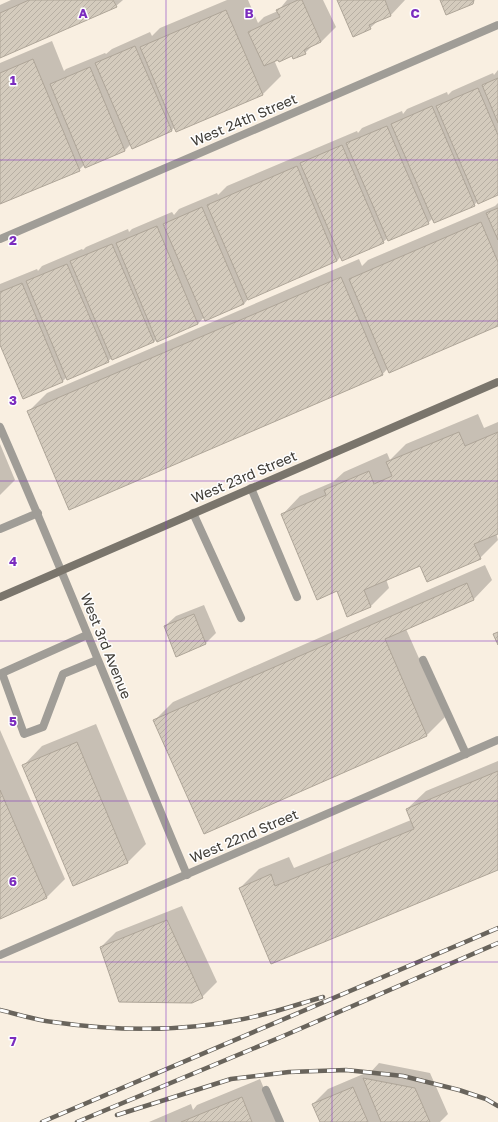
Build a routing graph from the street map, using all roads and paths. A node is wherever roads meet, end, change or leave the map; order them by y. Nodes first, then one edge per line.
1 (498, 25) edge
2 (0, 239) edge
3 (498, 382) edge
4 (0, 427) edge
5 (251, 488) junction
6 (38, 513) junction
7 (193, 513) junction
8 (0, 529) edge
9 (61, 570) junction
10 (0, 597) edge
11 (297, 597) dead end
12 (242, 618) dead end
13 (87, 635) junction
14 (97, 660) junction
15 (423, 660) dead end
16 (498, 740) edge
17 (466, 754) junction
18 (186, 875) junction
19 (0, 955) edge
20 (266, 1090) dead end
21 (280, 1122) edge

1 - 2 street, West 24th Street
3 - 5 street, West 23rd Street
4 - 6 street, West 3rd Avenue
5 - 7 street, West 23rd Street
5 - 11 street
6 - 8 street
6 - 9 street, West 3rd Avenue
7 - 9 street, West 23rd Street
7 - 12 street
9 - 10 street, West 23rd Street
9 - 13 street, West 3rd Avenue
13 - 14 street, West 3rd Avenue
13 - 14 street
14 - 18 street, West 3rd Avenue
15 - 17 street
16 - 17 street, West 22nd Street
17 - 18 street, West 22nd Street
18 - 19 street, West 22nd Street
20 - 21 street

